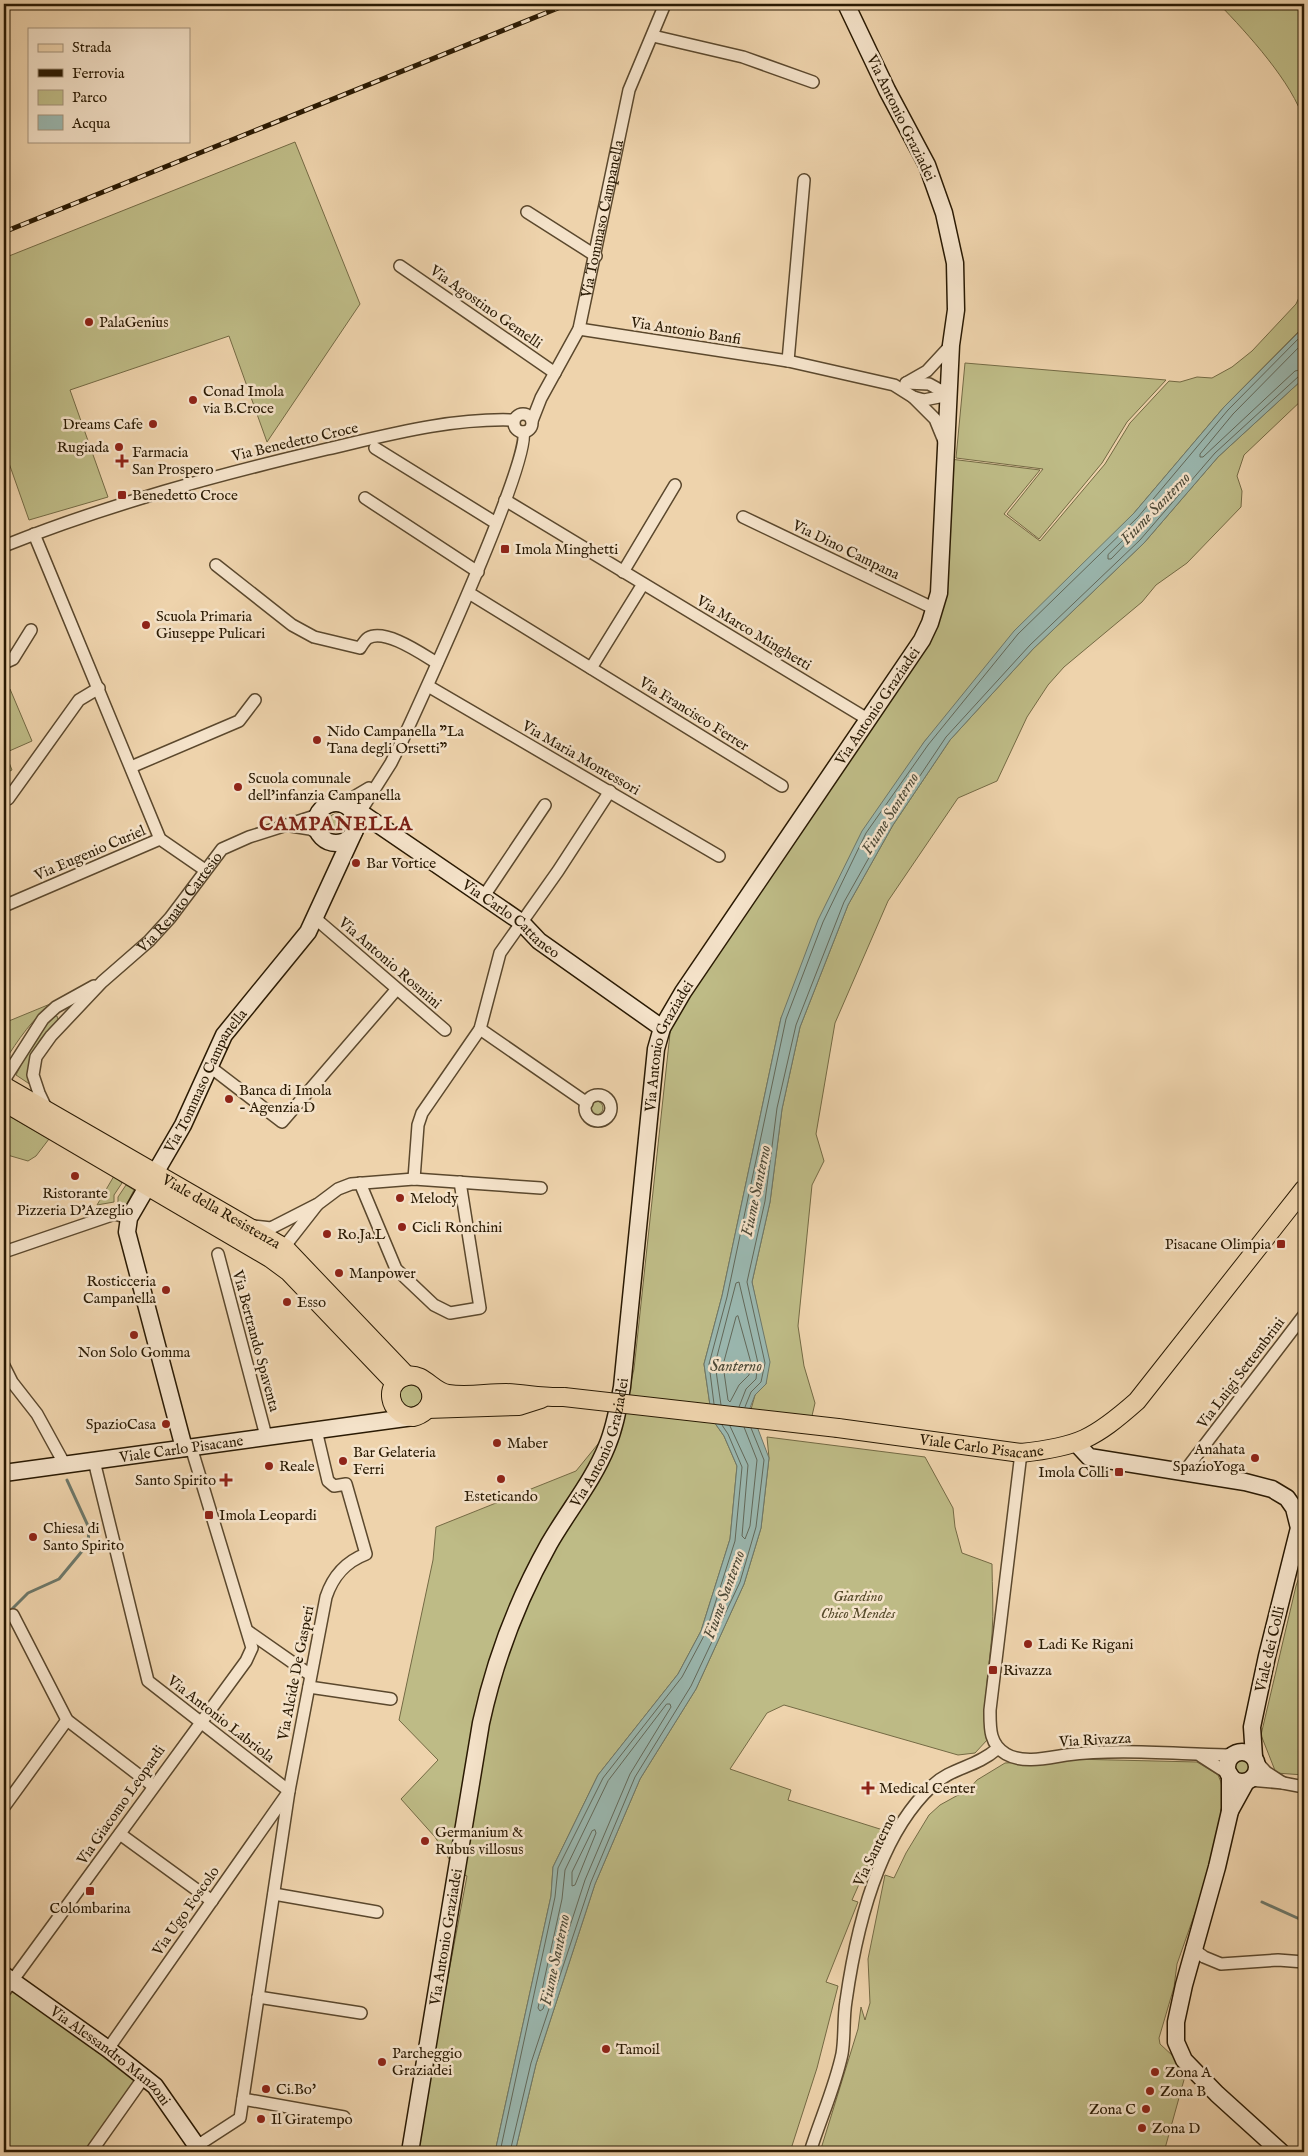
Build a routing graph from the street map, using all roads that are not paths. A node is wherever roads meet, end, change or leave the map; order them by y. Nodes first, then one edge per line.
1 (665, 4) edge
2 (846, 4) edge
3 (653, 36) junction
4 (813, 82) dead end
5 (804, 180) dead end
6 (527, 212) dead end
7 (596, 256) junction
8 (400, 266) dead end
9 (579, 329) junction
10 (951, 345) junction
11 (788, 361) junction
12 (555, 373) junction
13 (900, 384) junction
14 (949, 395) junction
15 (913, 397) junction
16 (528, 417) junction
17 (514, 420) junction
18 (523, 432) junction
19 (946, 446) junction
20 (375, 448) dead end
21 (675, 485) dead end
22 (365, 498) dead end
23 (505, 500) junction
24 (744, 517) dead end
25 (496, 523) junction
26 (34, 534) junction
27 (4, 546) edge
28 (216, 566) dead end
29 (478, 572) junction
30 (623, 572) junction
31 (642, 584) junction
32 (469, 593) junction
33 (935, 609) junction
34 (32, 630) dead end
35 (4, 663) edge
36 (437, 663) junction
37 (590, 668) junction
38 (428, 686) junction
39 (99, 688) junction
40 (255, 700) dead end
41 (869, 720) junction
42 (131, 767) junction
43 (379, 781) junction
44 (782, 786) dead end
45 (610, 791) junction
46 (6, 799) edge
47 (342, 804) junction
48 (545, 806) dead end
49 (318, 815) junction
50 (357, 821) junction
51 (290, 826) junction
52 (323, 837) junction
53 (160, 839) junction
54 (720, 856) dead end
55 (205, 870) junction
56 (335, 876) junction
57 (484, 896) junction
58 (4, 906) edge
59 (316, 919) junction
60 (521, 922) junction
61 (102, 982) junction
62 (396, 990) junction
63 (662, 1028) junction
64 (480, 1029) junction
65 (445, 1030) dead end
66 (209, 1066) junction
67 (5, 1089) edge
68 (587, 1103) dead end
69 (49, 1114) junction
70 (150, 1179) junction
71 (414, 1179) junction
72 (460, 1182) junction
73 (360, 1183) junction
74 (541, 1188) dead end
75 (1304, 1189) edge
76 (318, 1204) junction
77 (294, 1216) junction
78 (129, 1218) junction
79 (242, 1223) junction
80 (277, 1249) junction
81 (4, 1252) edge
82 (218, 1254) dead end
83 (1304, 1315) edge
84 (4, 1366) edge
85 (424, 1380) junction
86 (398, 1386) junction
87 (503, 1393) junction
88 (544, 1398) junction
89 (476, 1408) junction
90 (420, 1413) junction
91 (358, 1424) junction
92 (316, 1430) junction
93 (266, 1436) junction
94 (1077, 1444) junction
95 (187, 1447) junction
96 (1021, 1453) junction
97 (94, 1461) junction
98 (65, 1465) junction
99 (1184, 1472) junction
100 (4, 1473) edge
101 (13, 1615) dead end
102 (249, 1632) junction
103 (310, 1674) junction
104 (309, 1687) junction
105 (392, 1699) dead end
106 (67, 1720) junction
107 (200, 1721) junction
108 (997, 1749) junction
109 (1197, 1754) junction
110 (1247, 1756) junction
111 (1230, 1774) junction
112 (1247, 1781) junction
113 (1283, 1783) junction
114 (153, 1786) junction
115 (1304, 1787) edge
116 (289, 1792) junction
117 (4, 1807) edge
118 (1230, 1811) junction
119 (120, 1834) junction
120 (274, 1894) junction
121 (212, 1900) junction
122 (377, 1912) dead end
123 (1192, 1948) junction
124 (1304, 1962) edge
125 (6, 1983) edge
126 (258, 1997) junction
127 (361, 2013) dead end
128 (108, 2049) junction
129 (144, 2077) junction
130 (243, 2099) junction
131 (344, 2118) dead end
132 (198, 2148) edge
133 (91, 2152) edge
134 (410, 2152) edge
135 (810, 2152) edge
136 (1281, 2152) edge

1 - 3 street, Via Tommaso Campanella
2 - 10 street, Via Antonio Graziadei
3 - 4 street
3 - 7 street, Via Tommaso Campanella
5 - 11 street
6 - 7 street
7 - 9 street, Via Tommaso Campanella
8 - 12 street, Via Agostino Gemelli
9 - 11 street, Via Antonio Banfi
9 - 12 street, Via Tommaso Campanella
10 - 13 street
10 - 14 street, Via Antonio Graziadei
11 - 13 street, Via Antonio Banfi
12 - 16 street, Via Tommaso Campanella
13 - 14 street, Via Antonio Banfi
13 - 15 street, Via Antonio Banfi
14 - 15 street
14 - 19 street, Via Antonio Graziadei
15 - 19 street, Via Antonio Banfi
16 - 17 street
16 - 18 street, Via Tommaso Campanella
17 - 18 street
17 - 26 street, Via Benedetto Croce
18 - 23 street, Via Tommaso Campanella
19 - 33 street, Via Antonio Graziadei
20 - 25 street
21 - 30 street
22 - 29 street
23 - 25 street, Via Tommaso Campanella
23 - 30 street, Via Marco Minghetti
24 - 33 street, Via Dino Campana
25 - 29 street, Via Tommaso Campanella
26 - 27 street, Via Benedetto Croce
26 - 39 street, Via Eugenio Curiel
28 - 36 street
29 - 32 street, Via Tommaso Campanella
30 - 31 street, Via Marco Minghetti
31 - 37 street
31 - 41 street, Via Marco Minghetti
32 - 36 street, Via Tommaso Campanella
32 - 37 street, Via Francisco Ferrer
33 - 41 street, Via Antonio Graziadei
34 - 35 street
36 - 38 street, Via Tommaso Campanella
37 - 44 street, Via Francisco Ferrer
38 - 43 street, Via Tommaso Campanella
38 - 45 street, Via Maria Montessori
39 - 42 street, Via Eugenio Curiel
39 - 46 street
40 - 42 street
41 - 63 street, Via Antonio Graziadei
42 - 53 street, Via Eugenio Curiel
43 - 47 street, Via Tommaso Campanella
43 - 50 street, Via Tommaso Campanella
45 - 54 street, Via Maria Montessori
45 - 60 street
47 - 49 street, Via Renato Cartesio
47 - 50 street
48 - 57 street
49 - 51 street, Via Renato Cartesio
49 - 52 street
50 - 52 street, Via Renato Cartesio
50 - 56 street, Via Tommaso Campanella
50 - 57 street, Via Carlo Cattaneo
51 - 52 street, Via Renato Cartesio
51 - 55 street, Via Renato Cartesio
52 - 56 street, Via Tommaso Campanella
53 - 55 street, Via Eugenio Curiel
53 - 58 street, Via Eugenio Curiel
55 - 61 street, Via Renato Cartesio
56 - 59 street, Via Tommaso Campanella
57 - 60 street, Via Carlo Cattaneo
59 - 62 street, Via Antonio Rosmini
59 - 66 street, Via Tommaso Campanella
60 - 63 street, Via Carlo Cattaneo
60 - 64 street
61 - 67 street, Via Renato Cartesio
61 - 69 street, Via Renato Cartesio
62 - 65 street, Via Antonio Rosmini
62 - 66 street
63 - 134 street, Via Antonio Graziadei
64 - 68 street
64 - 71 street
66 - 70 street, Via Tommaso Campanella
67 - 69 main road, Viale della Resistenza
67 - 70 main road, Viale della Resistenza
69 - 70 main road, Viale della Resistenza
70 - 78 street, Via Tommaso Campanella
70 - 79 main road, Viale della Resistenza
70 - 80 main road, Viale della Resistenza
71 - 72 street
71 - 73 street
72 - 73 street
72 - 74 street
73 - 76 street
75 - 94 main road, Viale Carlo Pisacane
76 - 77 street
76 - 80 street
77 - 79 street
77 - 80 street
78 - 81 street
78 - 95 street, Via Tommaso Campanella
79 - 80 main road, Viale della Resistenza
80 - 86 main road, Viale della Resistenza
82 - 93 street, Via Bertrando Spaventa
83 - 99 street, Via Luigi Settembrini
84 - 98 street
85 - 86 main road, Viale Carlo Pisacane
85 - 87 main road, Viale Carlo Pisacane
85 - 90 main road
86 - 90 main road, Viale Carlo Pisacane
86 - 91 street, Viale Carlo Pisacane
87 - 88 main road, Viale Carlo Pisacane
87 - 89 main road
88 - 89 main road, Viale Carlo Pisacane
88 - 96 main road, Viale Carlo Pisacane, bridge
89 - 90 main road, Viale Carlo Pisacane
90 - 91 street, Viale Carlo Pisacane
91 - 92 street, Viale Carlo Pisacane
92 - 93 street, Viale Carlo Pisacane
92 - 103 street, Via Alcide De Gasperi
93 - 95 street, Viale Carlo Pisacane
94 - 96 main road, Viale Carlo Pisacane
94 - 99 street, Viale dei Colli
95 - 97 street, Viale Carlo Pisacane
95 - 102 street, Via Giacomo Leopardi
96 - 108 street
97 - 98 street, Viale Carlo Pisacane
97 - 107 street, Via Antonio Labriola
98 - 100 street, Viale Carlo Pisacane
99 - 110 street, Viale dei Colli
101 - 106 street
102 - 103 street
102 - 107 street, Via Giacomo Leopardi
103 - 104 street, Via Alcide De Gasperi
104 - 105 street
104 - 116 street, Via Alcide De Gasperi
106 - 114 street
106 - 117 street
107 - 114 street, Via Giacomo Leopardi
107 - 116 street, Via Antonio Labriola
108 - 109 street, Via Rivazza
108 - 135 street, Via Santerno
109 - 110 street, Via Rivazza
109 - 111 street
110 - 111 street
110 - 112 street
110 - 113 street
111 - 112 street
111 - 118 street
112 - 113 street
112 - 118 street
113 - 115 street
114 - 119 street, Via Giacomo Leopardi
116 - 120 street, Via Alcide De Gasperi
116 - 121 street, Via Ugo Foscolo
118 - 123 street
119 - 121 street
119 - 125 street, Via Giacomo Leopardi
120 - 122 street
120 - 126 street, Via Alcide De Gasperi
121 - 128 street, Via Ugo Foscolo
123 - 124 street
123 - 136 street
125 - 128 street, Via Alessandro Manzoni
126 - 127 street
126 - 130 street, Via Alcide De Gasperi
128 - 129 street, Via Alessandro Manzoni
129 - 132 street, Via Alessandro Manzoni
129 - 133 street
130 - 131 street
130 - 132 street, Via Alcide De Gasperi

